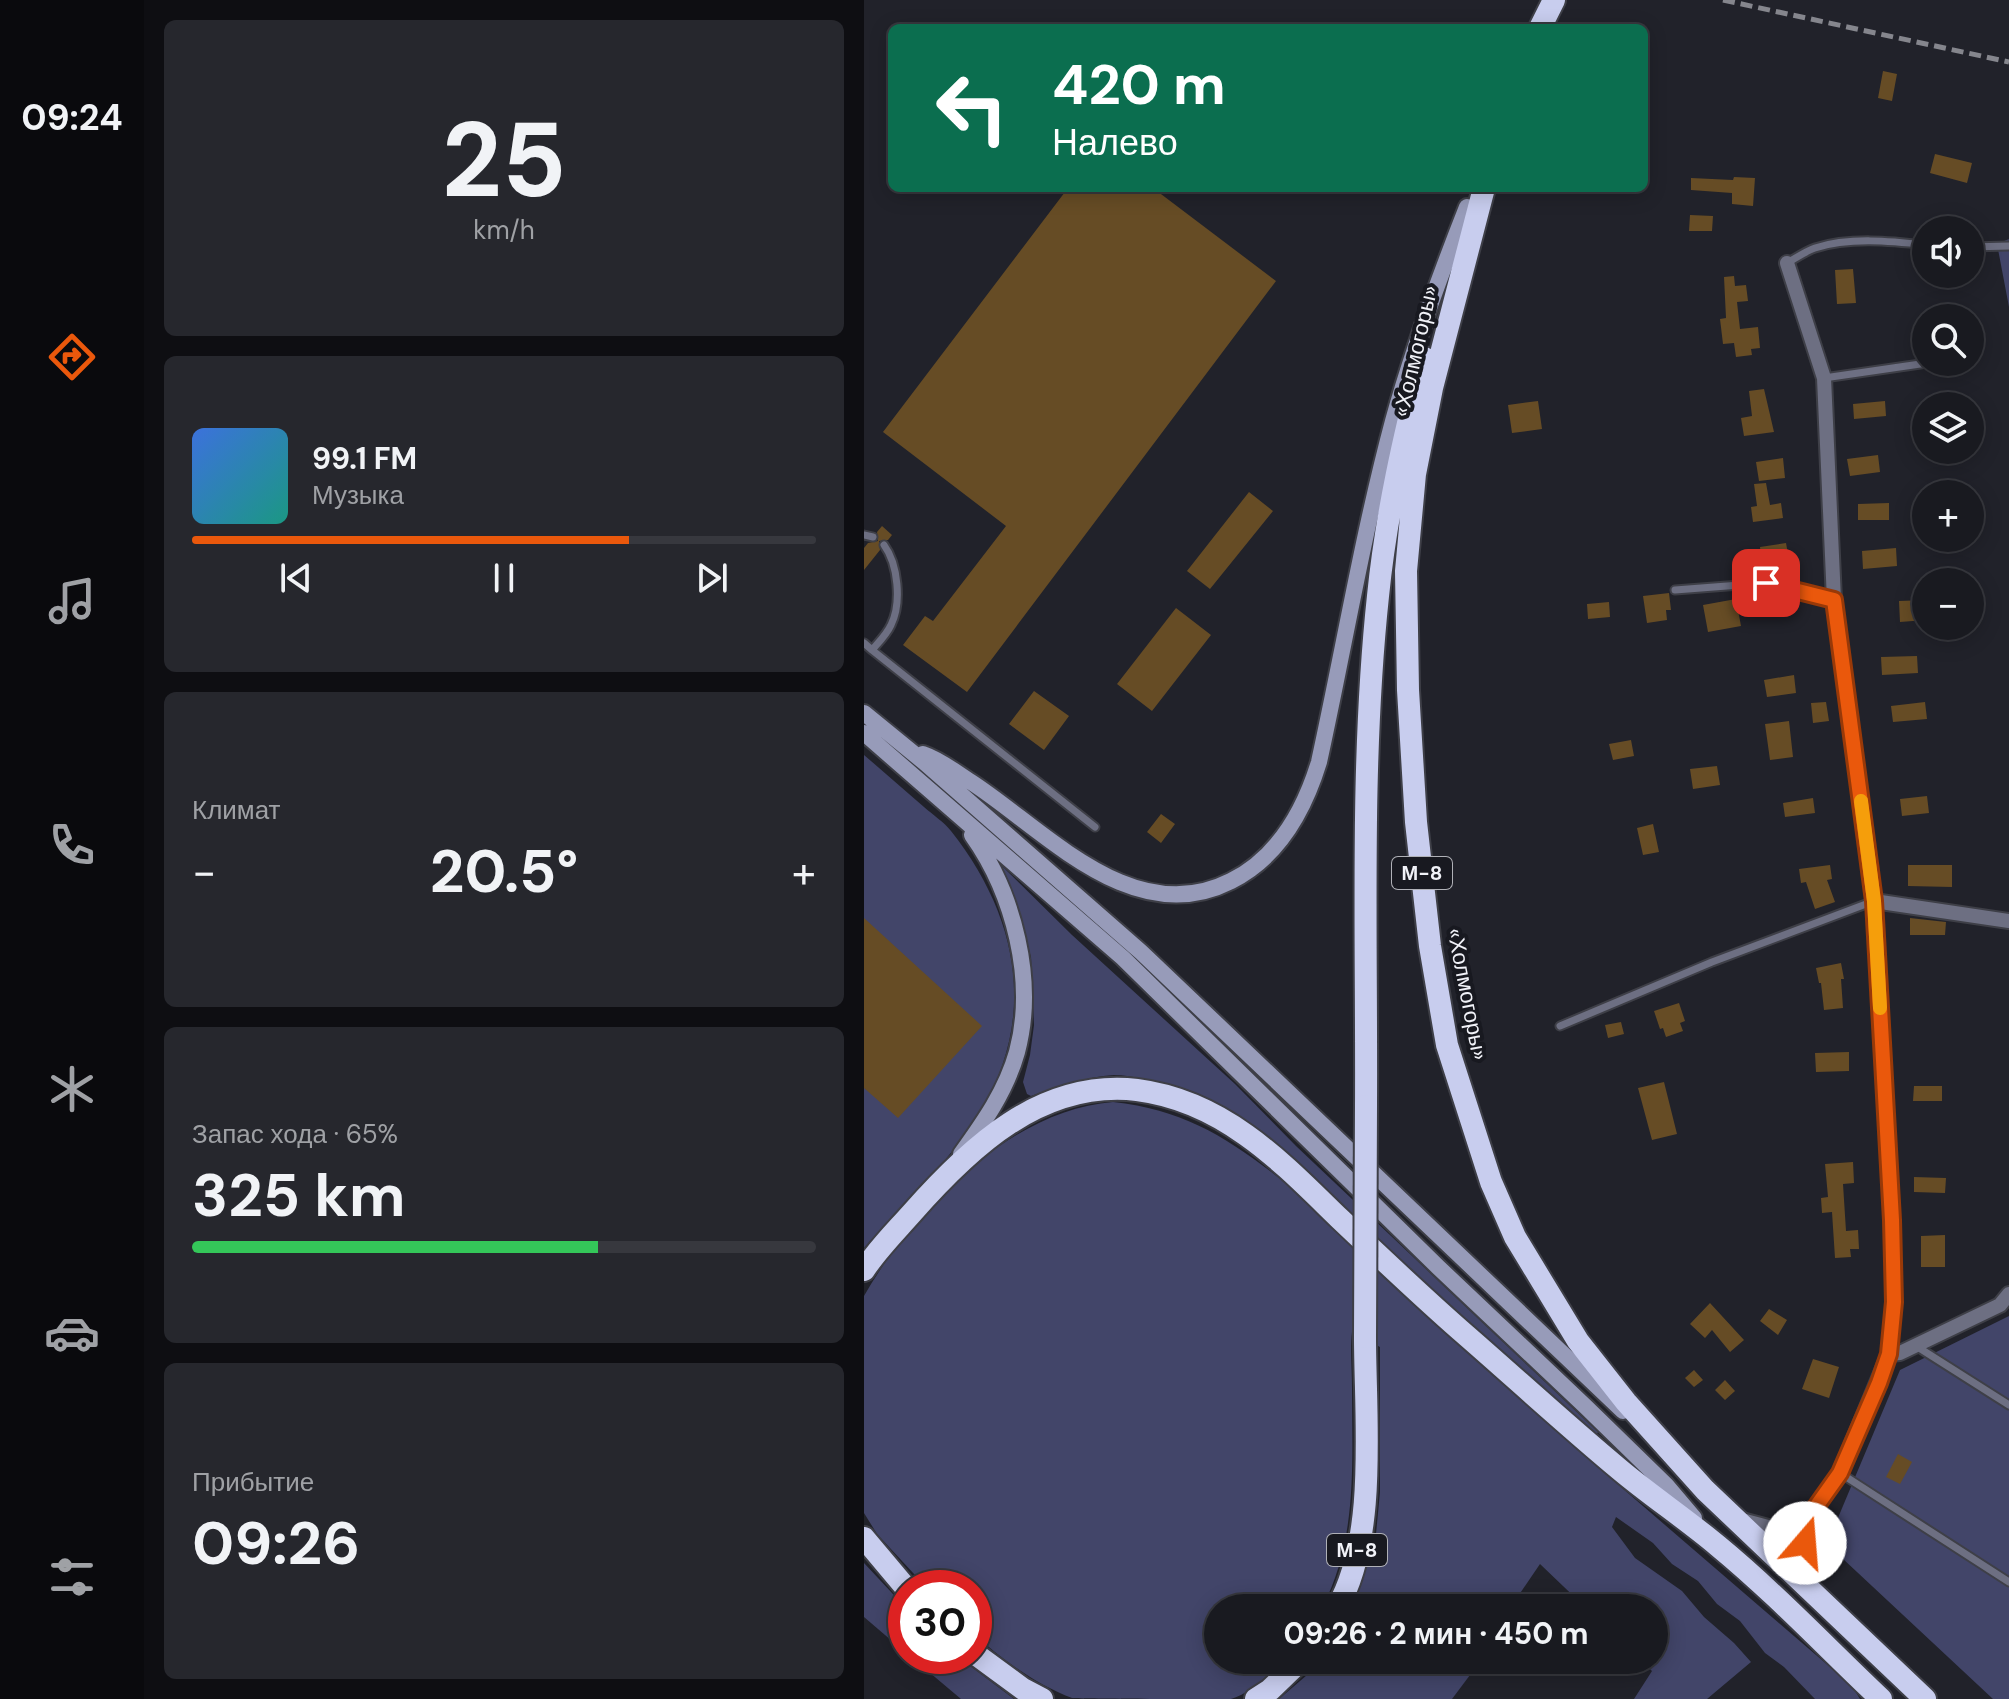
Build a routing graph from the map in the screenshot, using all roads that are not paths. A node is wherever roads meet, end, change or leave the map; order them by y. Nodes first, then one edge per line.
1 (1554, 0) edge
2 (1542, 24) edge
3 (1483, 192) edge
4 (1470, 198) edge
5 (1912, 244) edge
6 (2009, 246) edge
7 (1984, 247) edge
8 (1787, 263) joint
9 (1912, 365) edge
10 (1824, 378) junction
11 (884, 545) dead end
12 (1675, 590) dead end
13 (1834, 600) junction
14 (864, 643) edge
15 (872, 650) junction
16 (865, 702) edge
17 (864, 713) edge
18 (871, 729) edge
19 (909, 750) junction
20 (954, 811) junction
21 (1095, 827) dead end
22 (1874, 901) junction
23 (2009, 921) edge
24 (1560, 1026) dead end
25 (926, 1197) junction
26 (864, 1270) edge
27 (2009, 1294) edge
28 (1914, 1345) junction
29 (1889, 1354) junction
30 (2009, 1405) edge
31 (1840, 1473) junction
32 (1705, 1490) junction
33 (1813, 1511) junction
34 (1732, 1517) junction
35 (864, 1538) edge
36 (1718, 1546) junction
37 (891, 1570) edge
38 (2009, 1582) edge
39 (1811, 1588) junction
40 (1343, 1594) edge
41 (992, 1666) edge
42 (1287, 1674) edge
43 (1863, 1689) edge
44 (1042, 1699) edge
45 (1256, 1699) edge
46 (1881, 1699) edge
47 (1925, 1699) edge

1 - 2 highway
3 - 32 highway, «Холмогоры» / М-8
4 - 19 main road, М-8
4 - 40 highway, «Холмогоры» / М-8, bridge
5 - 8 lane
6 - 7 lane
8 - 10 street
9 - 10 lane
10 - 13 street
11 - 15 lane
12 - 13 lane
13 - 22 street
14 - 15 lane
15 - 21 lane
16 - 18 lane
17 - 18 main road, М-8
18 - 19 main road, М-8
18 - 20 main road, М-8
19 - 32 main road, М-8
20 - 25 main road, М-8
20 - 36 main road, М-8
22 - 23 street
22 - 24 lane
22 - 29 street
25 - 26 highway, М-8
25 - 36 highway, М-8
27 - 28 street
28 - 29 street
28 - 30 lane
29 - 31 street
31 - 33 street
31 - 38 lane
32 - 34 highway, «Холмогоры» / М-8
33 - 34 street
33 - 39 street
34 - 39 highway, «Холмогоры» / М-8
35 - 37 highway
36 - 43 highway, М-8
39 - 47 highway, «Холмогоры» / М-8
41 - 44 highway
42 - 45 highway
43 - 46 highway, М-8

